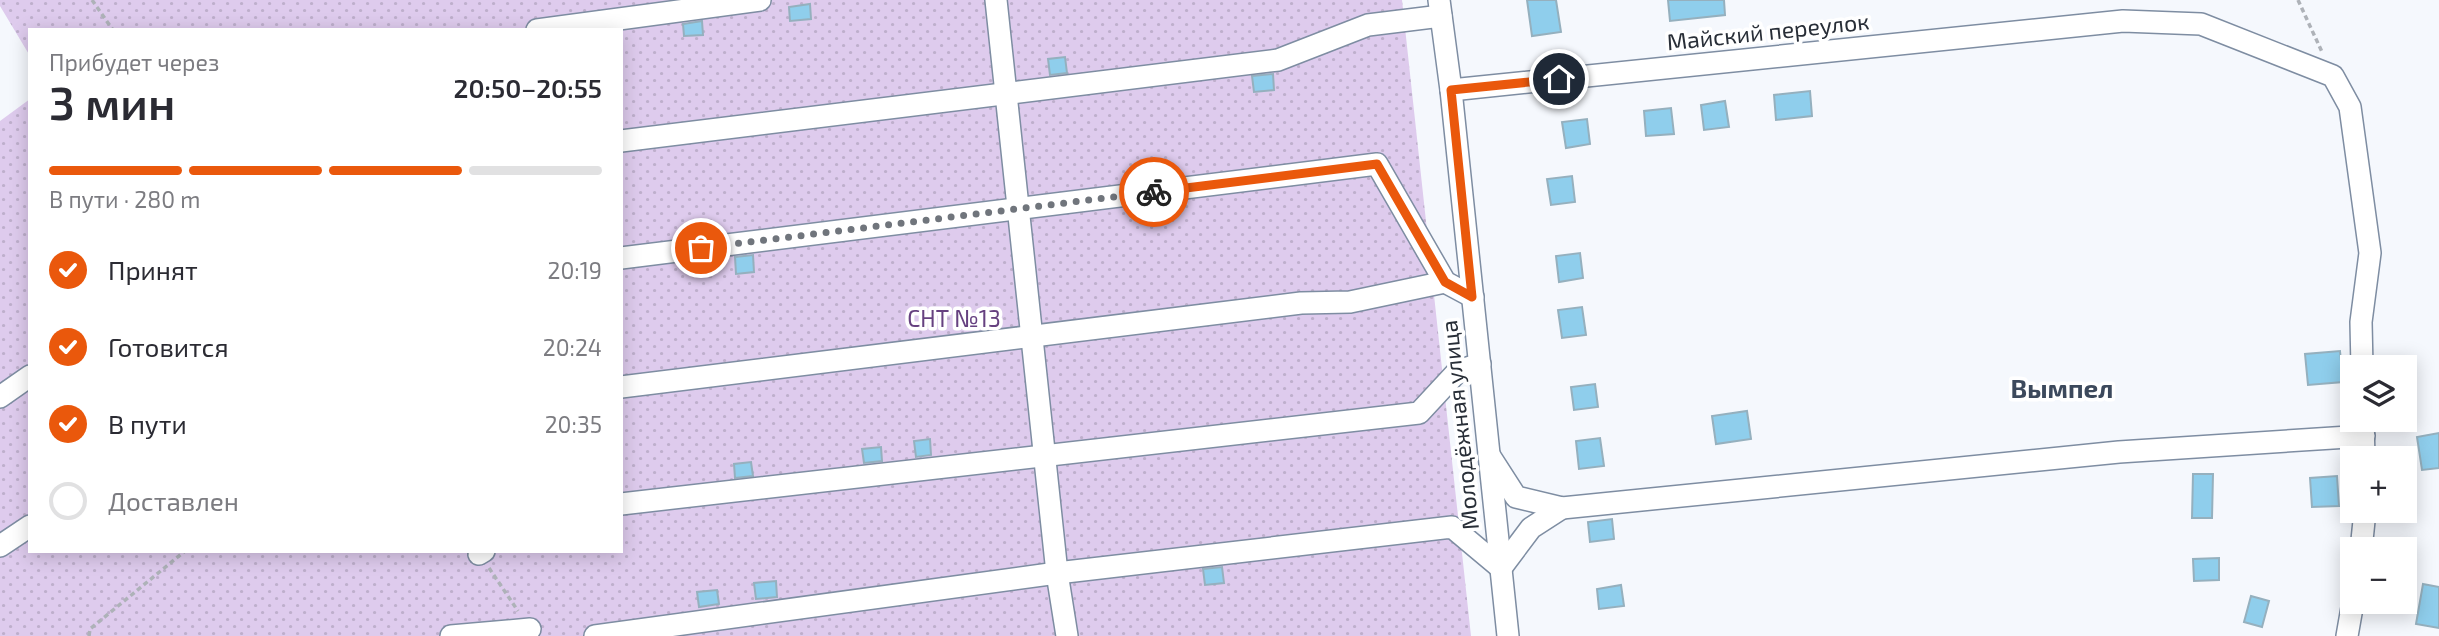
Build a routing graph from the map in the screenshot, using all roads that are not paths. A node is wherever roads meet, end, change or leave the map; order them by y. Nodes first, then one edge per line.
1 (760, 0) edge
2 (996, 0) edge
3 (1440, 8) edge
4 (552, 28) edge
5 (1451, 90) junction
6 (1006, 93) junction
7 (623, 141) edge
8 (1019, 208) junction
9 (623, 258) edge
10 (1445, 282) junction
11 (1472, 297) junction
12 (1034, 336) junction
13 (2362, 355) edge
14 (1480, 364) junction
15 (28, 377) edge
16 (623, 387) edge
17 (0, 397) edge
18 (2340, 430) edge
19 (1489, 455) junction
20 (1046, 456) junction
21 (623, 504) edge
22 (1562, 508) junction
23 (28, 527) edge
24 (0, 546) edge
25 (1501, 568) junction
26 (1058, 573) junction
27 (2351, 614) edge
28 (530, 629) road end
29 (451, 636) edge
30 (595, 636) edge
31 (1067, 636) edge
32 (1508, 636) edge
33 (2347, 636) edge

1 - 4 street
2 - 6 street
3 - 5 street, Молодёжная улица
3 - 6 street
5 - 11 street, Молодёжная улица
5 - 13 street, Майский переулок
6 - 7 street
6 - 8 street
8 - 9 street
8 - 10 street
8 - 12 street
10 - 11 street
10 - 12 street
11 - 14 street, Молодёжная улица
12 - 16 street
12 - 20 street
14 - 19 street, Молодёжная улица
14 - 20 street
15 - 17 street
18 - 22 street
19 - 22 street
19 - 25 street, Молодёжная улица
20 - 21 street
20 - 26 street
22 - 25 street
23 - 24 street
25 - 26 street
25 - 32 street, Молодёжная улица
26 - 30 street
26 - 31 street
27 - 33 street
28 - 29 street

